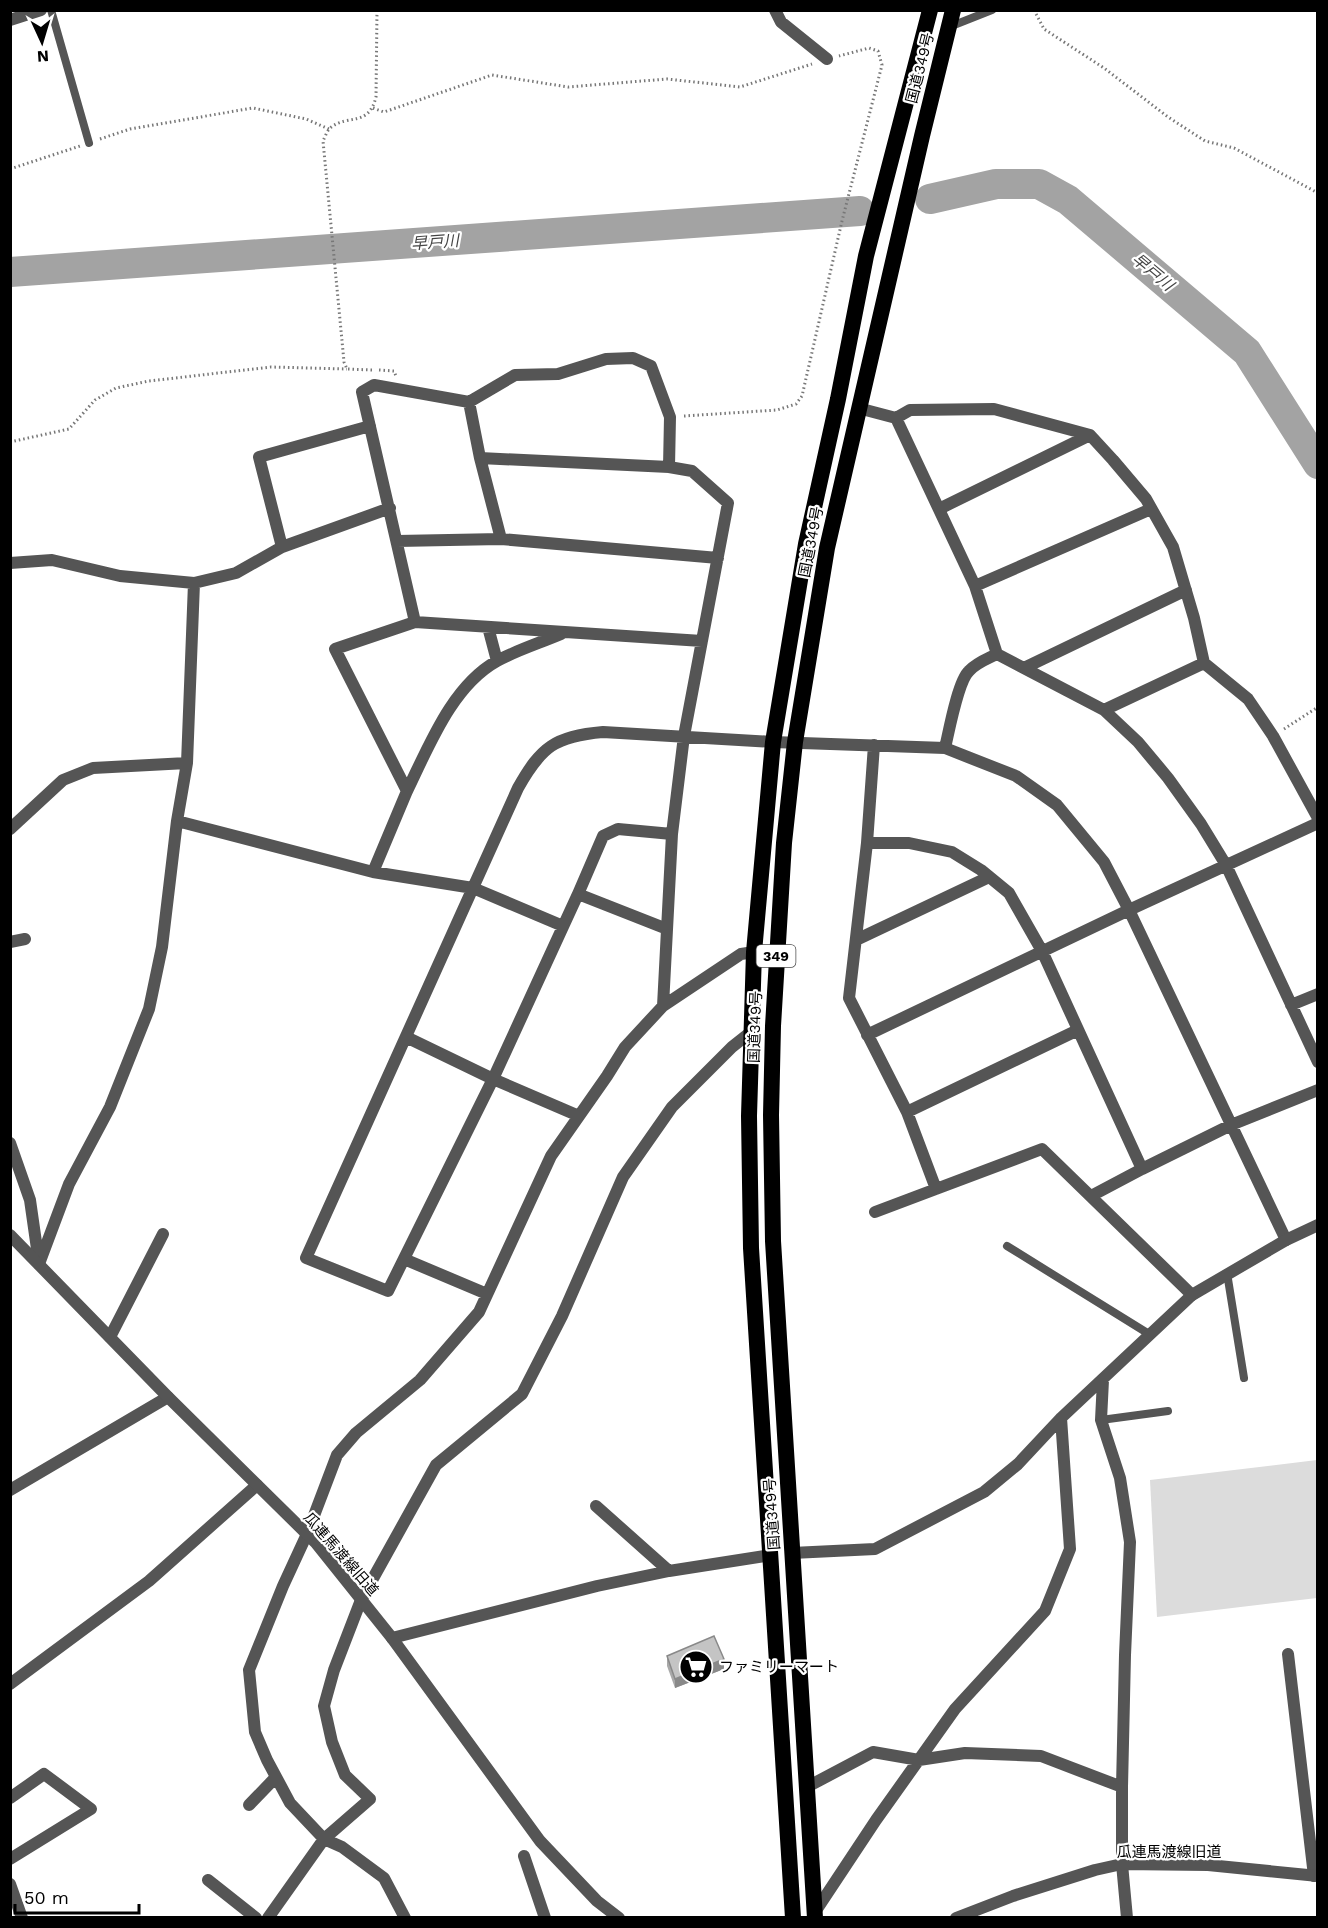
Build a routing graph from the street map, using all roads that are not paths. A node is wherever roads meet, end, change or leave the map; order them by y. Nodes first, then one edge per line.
1 (41, 10) edge
2 (51, 10) edge
3 (775, 10) edge
4 (930, 10) edge
5 (953, 10) edge
6 (992, 10) edge
7 (10, 20) edge
8 (949, 27) junction
9 (827, 58) road end
10 (89, 142) road end
11 (470, 402) junction
12 (858, 408) junction
13 (896, 418) junction
14 (370, 426) junction
15 (1090, 435) junction
16 (480, 458) junction
17 (669, 467) junction
18 (390, 508) junction
19 (939, 509) junction
20 (1151, 509) junction
21 (501, 539) junction
22 (397, 541) junction
23 (282, 547) junction
24 (718, 558) junction
25 (10, 564) edge
26 (194, 583) junction
27 (975, 586) junction
28 (1186, 590) junction
29 (415, 622) junction
30 (488, 627) junction
31 (565, 632) junction
32 (702, 641) junction
33 (997, 654) junction
34 (497, 661) junction
35 (1204, 663) junction
36 (1024, 668) junction
37 (1104, 710) junction
38 (684, 736) junction
39 (773, 742) junction
40 (795, 742) junction
41 (874, 745) junction
42 (945, 748) junction
43 (187, 763) junction
44 (407, 790) junction
45 (1317, 818) edge
46 (177, 821) junction
47 (1317, 823) edge
48 (10, 829) edge
49 (672, 834) junction
50 (867, 843) junction
51 (1226, 865) junction
52 (373, 872) junction
53 (989, 877) junction
54 (473, 888) junction
55 (578, 894) junction
56 (1129, 910) junction
57 (563, 926) junction
58 (667, 929) junction
59 (25, 939) dead end
60 (856, 940) junction
61 (10, 942) edge
62 (1041, 951) junction
63 (754, 952) junction
64 (1317, 994) edge
65 (1291, 1005) junction
66 (663, 1006) junction
67 (1078, 1030) junction
68 (751, 1032) junction
69 (867, 1035) junction
70 (406, 1037) junction
71 (1317, 1062) edge
72 (493, 1079) junction
73 (1317, 1090) edge
74 (907, 1112) junction
75 (579, 1116) junction
76 (1231, 1125) junction
77 (10, 1143) edge
78 (1142, 1169) junction
79 (936, 1189) junction
80 (1091, 1196) junction
81 (875, 1212) dead end
82 (1317, 1225) edge
83 (10, 1234) edge
84 (163, 1234) dead end
85 (1286, 1240) junction
86 (1007, 1246) dead end
87 (404, 1259) junction
88 (39, 1264) junction
89 (1227, 1273) junction
90 (487, 1294) junction
91 (1192, 1295) junction
92 (1149, 1334) junction
93 (110, 1336) junction
94 (1244, 1378) dead end
95 (1103, 1380) junction
96 (168, 1396) junction
97 (1168, 1411) dead end
98 (1061, 1418) junction
99 (1101, 1420) junction
100 (257, 1485) junction
101 (10, 1490) edge
102 (596, 1506) dead end
103 (307, 1534) junction
104 (792, 1553) junction
105 (771, 1555) junction
106 (669, 1571) junction
107 (362, 1600) junction
108 (392, 1638) junction
109 (1288, 1654) dead end
110 (10, 1684) edge
111 (919, 1760) junction
112 (276, 1777) junction
113 (807, 1787) junction
114 (1122, 1787) junction
115 (10, 1798) edge
116 (249, 1806) dead end
117 (324, 1839) junction
118 (524, 1856) dead end
119 (10, 1859) edge
120 (1122, 1864) junction
121 (1316, 1876) edge
122 (208, 1880) dead end
123 (10, 1884) edge
124 (14, 1903) edge
125 (815, 1915) edge
126 (22, 1917) edge
127 (256, 1917) edge
128 (268, 1917) edge
129 (405, 1917) edge
130 (545, 1917) edge
131 (619, 1917) edge
132 (793, 1917) edge
133 (956, 1917) edge
134 (1127, 1917) edge

1 - 7 street
2 - 10 lane
3 - 9 street
4 - 39 highway, 国道349号 / 349
5 - 8 highway, 国道349号 / 349
6 - 8 lane
8 - 12 highway, 国道349号 / 349
11 - 14 street
11 - 16 street
11 - 17 street
12 - 13 street
12 - 40 highway, 国道349号 / 349
13 - 15 street
13 - 19 street
14 - 18 street
14 - 23 street
15 - 19 street
15 - 20 street
16 - 17 street
16 - 21 street
17 - 24 street
18 - 22 street
18 - 23 street
19 - 27 street
20 - 27 street
20 - 28 street
21 - 22 street
21 - 24 street
22 - 29 street
23 - 26 street
24 - 32 street
25 - 26 street
26 - 43 street
27 - 33 street
28 - 35 street
28 - 36 street
29 - 30 street
29 - 44 street
30 - 31 street
30 - 34 street
31 - 32 street
31 - 34 street
32 - 38 street
33 - 36 street
33 - 42 street
34 - 44 street
35 - 37 street
35 - 45 street
36 - 37 street
37 - 51 street
38 - 39 street
38 - 49 street
38 - 54 street
39 - 40 street
39 - 63 highway, 国道349号 / 349
40 - 41 street
40 - 104 highway, 国道349号 / 349
41 - 42 street
41 - 50 street
42 - 56 street
43 - 46 street
43 - 48 street
44 - 52 street
46 - 52 street
46 - 88 street
47 - 51 street
49 - 55 street
49 - 58 street
50 - 53 street
50 - 60 street
51 - 56 street
51 - 65 street
52 - 54 street
53 - 60 street
53 - 62 street
54 - 57 street
54 - 70 street
55 - 57 street
55 - 58 street
56 - 62 street
56 - 76 street
57 - 72 street
58 - 66 street
59 - 61 street
60 - 69 street
62 - 67 street
62 - 69 street
63 - 66 street
63 - 68 highway, 国道349号 / 349
64 - 65 street
65 - 71 street
66 - 75 street
67 - 74 street
67 - 78 street
68 - 105 highway, 国道349号 / 349
68 - 107 street
69 - 74 street
70 - 72 street
70 - 87 street
72 - 75 street
72 - 87 street
73 - 76 street
74 - 79 street
75 - 90 street
76 - 78 street
76 - 85 street
77 - 88 street
78 - 80 street
79 - 80 street
79 - 81 street
80 - 91 street
82 - 85 street
83 - 88 street, 瓜連馬渡線旧道
84 - 93 street
85 - 89 street
86 - 92 lane
87 - 90 street
88 - 93 street, 瓜連馬渡線旧道
89 - 91 street
89 - 94 lane
90 - 103 street
91 - 92 street
92 - 95 street
93 - 96 street, 瓜連馬渡線旧道
95 - 98 street
95 - 99 street
96 - 100 street, 瓜連馬渡線旧道
96 - 101 street
97 - 99 lane
98 - 104 street
98 - 111 street
99 - 114 street
100 - 103 street, 瓜連馬渡線旧道
100 - 110 street
102 - 106 street
103 - 107 street, 瓜連馬渡線旧道
103 - 112 street
104 - 113 highway, 国道349号 / 349
105 - 106 street
105 - 132 highway, 国道349号 / 349
106 - 108 street
107 - 108 street, 瓜連馬渡線旧道
107 - 117 street
108 - 131 street, 瓜連馬渡線旧道
109 - 121 street
111 - 113 street
111 - 114 street
111 - 125 street
112 - 116 street
112 - 117 street
113 - 125 highway, 国道349号 / 349
114 - 120 street
115 - 119 street
117 - 128 street
117 - 129 street
118 - 130 street
120 - 121 street, 瓜連馬渡線旧道
120 - 133 street, 瓜連馬渡線旧道
120 - 134 street
122 - 127 street
123 - 124 street
124 - 126 street

